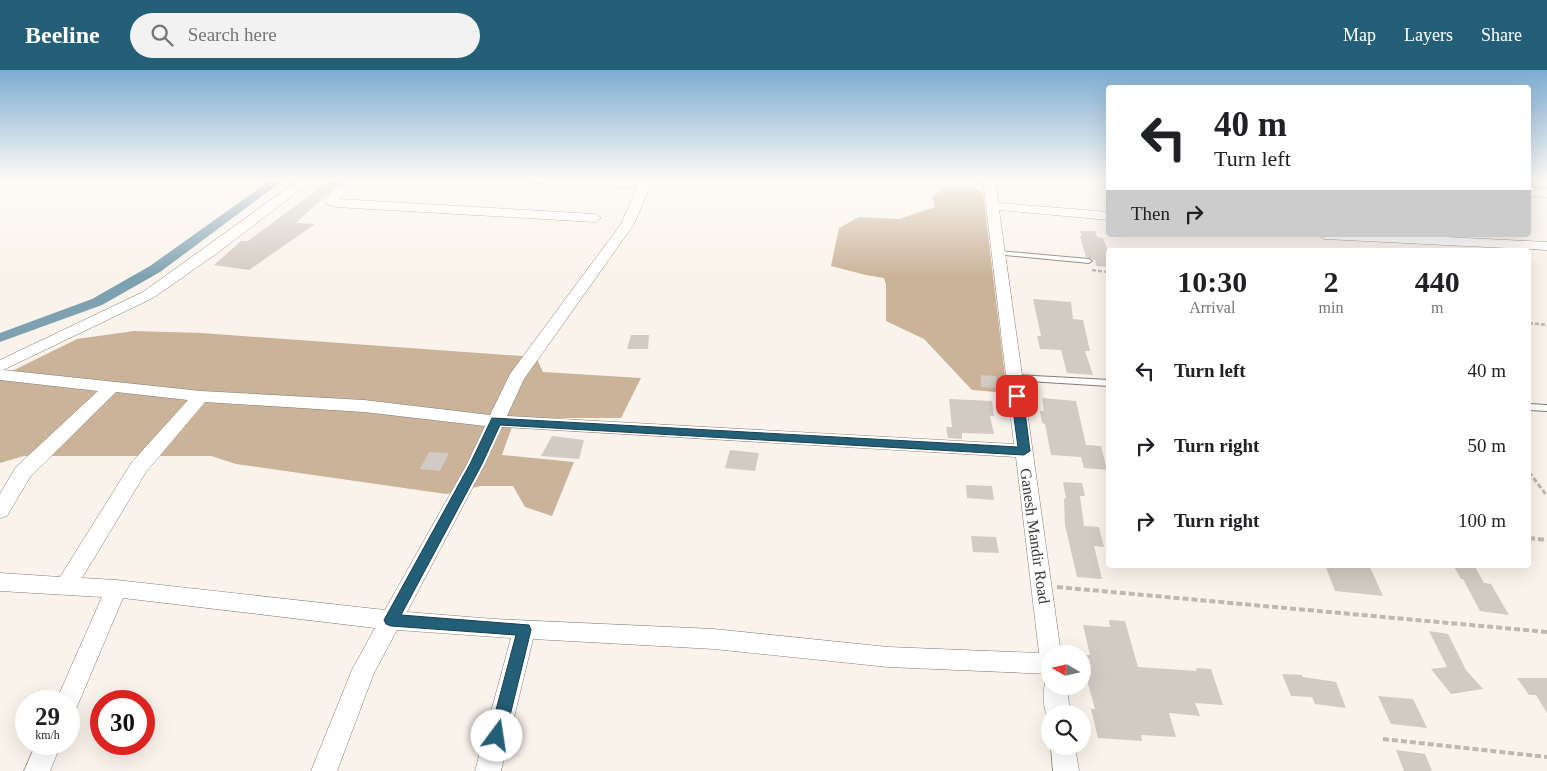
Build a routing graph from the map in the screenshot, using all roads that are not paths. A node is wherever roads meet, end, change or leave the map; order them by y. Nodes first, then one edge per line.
1 (264, 212) edge
2 (486, 212) edge
3 (633, 212) edge
4 (993, 212) edge
5 (1059, 212) edge
6 (1106, 216) edge
7 (595, 218) dead end
8 (1385, 237) edge
9 (1547, 246) edge
10 (998, 253) junction
11 (1090, 261) dead end
12 (0, 366) edge
13 (0, 376) edge
14 (1015, 378) junction
15 (1106, 383) edge
16 (111, 388) junction
17 (201, 396) junction
18 (1531, 407) edge
19 (1547, 408) edge
20 (496, 421) junction
21 (1024, 451) junction
22 (0, 512) edge
23 (0, 582) edge
24 (66, 586) junction
25 (116, 590) junction
26 (391, 620) junction
27 (524, 630) junction
28 (1049, 645) edge
29 (1041, 664) edge
30 (73, 690) edge
31 (44, 755) edge
32 (1064, 755) edge
33 (37, 771) edge
34 (324, 771) edge
35 (488, 771) edge
36 (1066, 771) edge

1 - 12 street
2 - 7 street
3 - 20 street
4 - 10 street, Ganesh Mandir Road
5 - 6 street
8 - 9 street
10 - 11 lane
10 - 14 street, Ganesh Mandir Road
13 - 16 street
14 - 15 lane
14 - 21 street, Ganesh Mandir Road
16 - 17 street
16 - 22 street
17 - 20 street
17 - 24 street
18 - 19 lane
20 - 21 street
20 - 26 street
21 - 28 street, Ganesh Mandir Road
23 - 24 street
24 - 25 street
25 - 26 street
25 - 30 street
26 - 27 street
26 - 34 street
27 - 29 street
27 - 35 street
31 - 33 street
32 - 36 street

